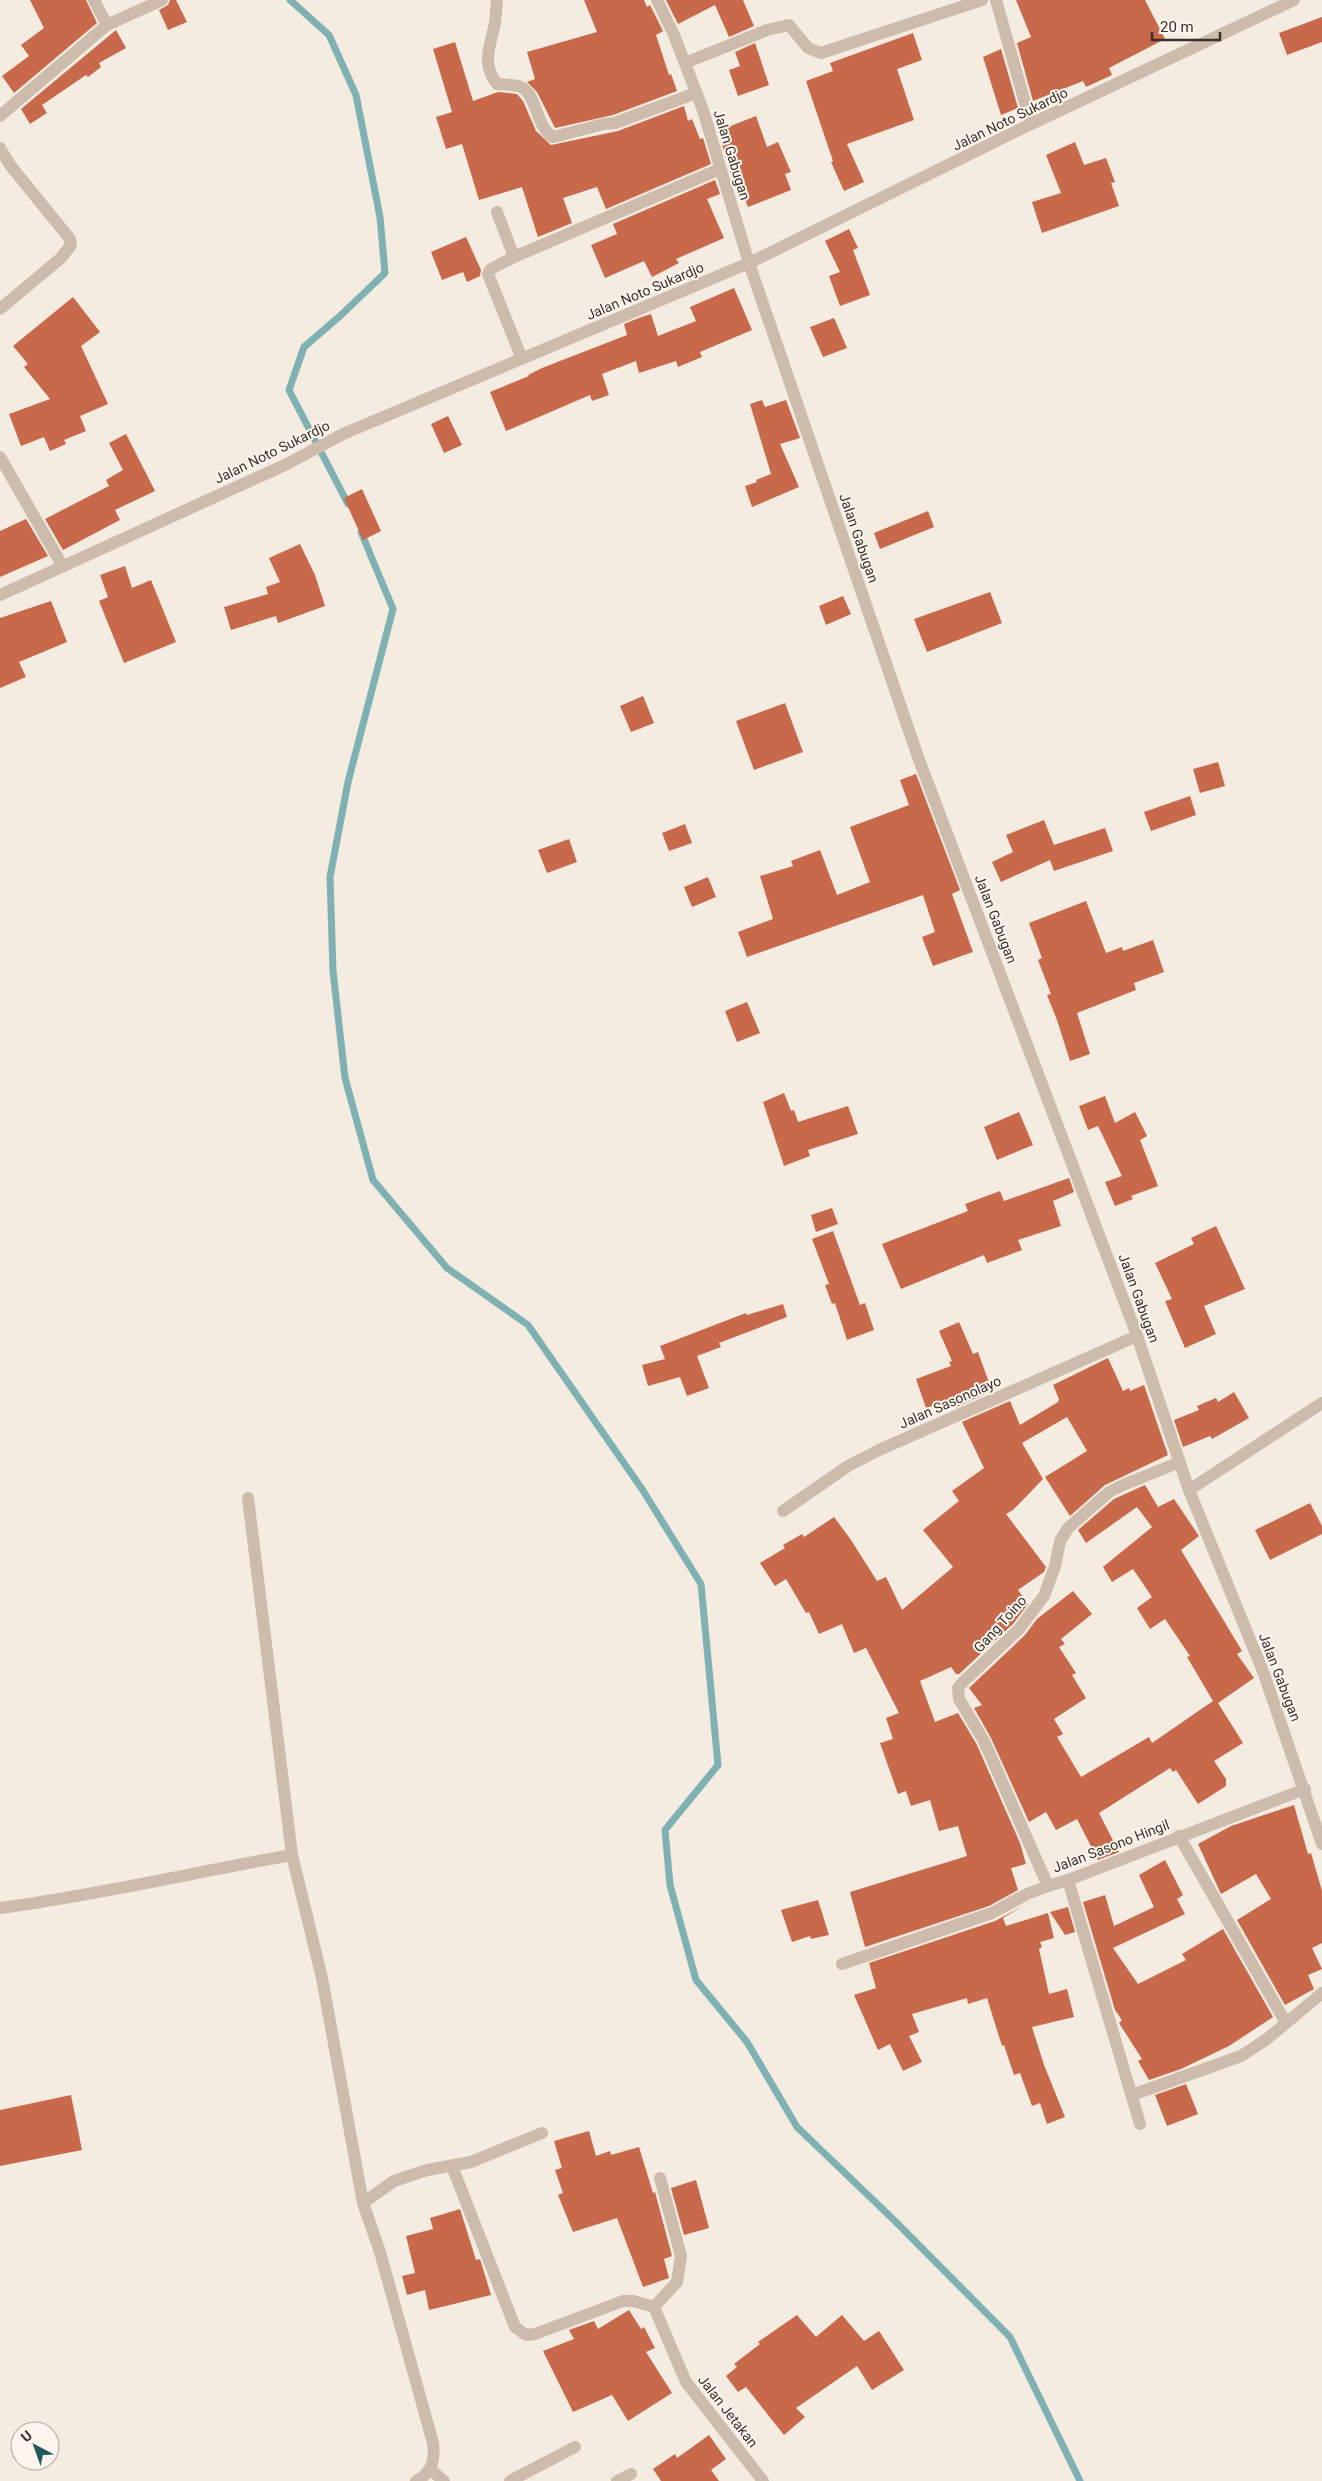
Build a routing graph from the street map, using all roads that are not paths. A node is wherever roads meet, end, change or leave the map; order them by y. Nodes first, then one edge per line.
1 (94, 0) edge
2 (162, 0) edge
3 (496, 0) edge
4 (657, 0) edge
5 (982, 0) edge
6 (996, 0) edge
7 (1294, 0) edge
8 (107, 25) junction
9 (685, 63) junction
10 (696, 93) junction
11 (0, 116) edge
12 (1031, 124) junction
13 (0, 148) edge
14 (720, 169) junction
15 (497, 212) dead end
16 (514, 257) junction
17 (749, 263) junction
18 (0, 309) edge
19 (522, 358) junction
20 (0, 456) edge
21 (62, 565) junction
22 (0, 595) edge
23 (1137, 1336) junction
24 (1322, 1402) edge
25 (1180, 1462) junction
26 (1189, 1490) junction
27 (248, 1498) dead end
28 (782, 1511) dead end
29 (958, 1688) joint
30 (1305, 1789) junction
31 (1179, 1836) junction
32 (1322, 1844) edge
33 (292, 1855) junction
34 (1068, 1880) junction
35 (1048, 1886) junction
36 (0, 1908) edge
37 (842, 1964) dead end
38 (1322, 1993) edge
39 (1286, 2023) junction
40 (1132, 2095) junction
41 (1140, 2124) dead end
42 (542, 2133) dead end
43 (452, 2166) junction
44 (660, 2178) dead end
45 (363, 2203) junction
46 (654, 2306) junction
47 (575, 2447) dead end
48 (430, 2470) junction
49 (630, 2474) dead end
50 (416, 2481) edge
51 (444, 2481) edge
52 (510, 2481) edge
53 (617, 2481) edge
54 (763, 2481) edge

1 - 8 street
2 - 8 street
3 - 10 street
4 - 9 street, Jalan Gabugan
5 - 9 street
6 - 12 street
7 - 12 street, Jalan Noto Sukardjo
8 - 11 street
9 - 10 street, Jalan Gabugan
10 - 14 street, Jalan Gabugan
12 - 17 street, Jalan Noto Sukardjo
13 - 18 street
14 - 16 street
14 - 17 street, Jalan Gabugan
15 - 16 street
16 - 19 street
17 - 19 street, Jalan Noto Sukardjo
17 - 23 street, Jalan Gabugan
19 - 21 street, Jalan Noto Sukardjo
20 - 21 street
21 - 22 street, Jalan Noto Sukardjo
23 - 25 street, Jalan Gabugan
23 - 28 street, Jalan Sasonolayo
24 - 26 street
25 - 26 street, Jalan Gabugan
25 - 29 street, Gang Toino
26 - 30 street, Jalan Gabugan
27 - 33 street
29 - 35 street, Jalan Sasono Hingil
30 - 31 street, Jalan Sasono Hingil
30 - 32 street, Jalan Gabugan
31 - 34 street, Jalan Sasono Hingil
31 - 39 street
33 - 36 street
33 - 45 street
34 - 35 street, Jalan Sasono Hingil
34 - 40 street
35 - 37 street
38 - 39 street
39 - 40 street
40 - 41 street
42 - 43 street
43 - 45 street
43 - 46 street
44 - 46 street
45 - 48 street
46 - 54 street, Jalan Jetakan
47 - 52 street
48 - 50 street
48 - 51 street
49 - 53 street

